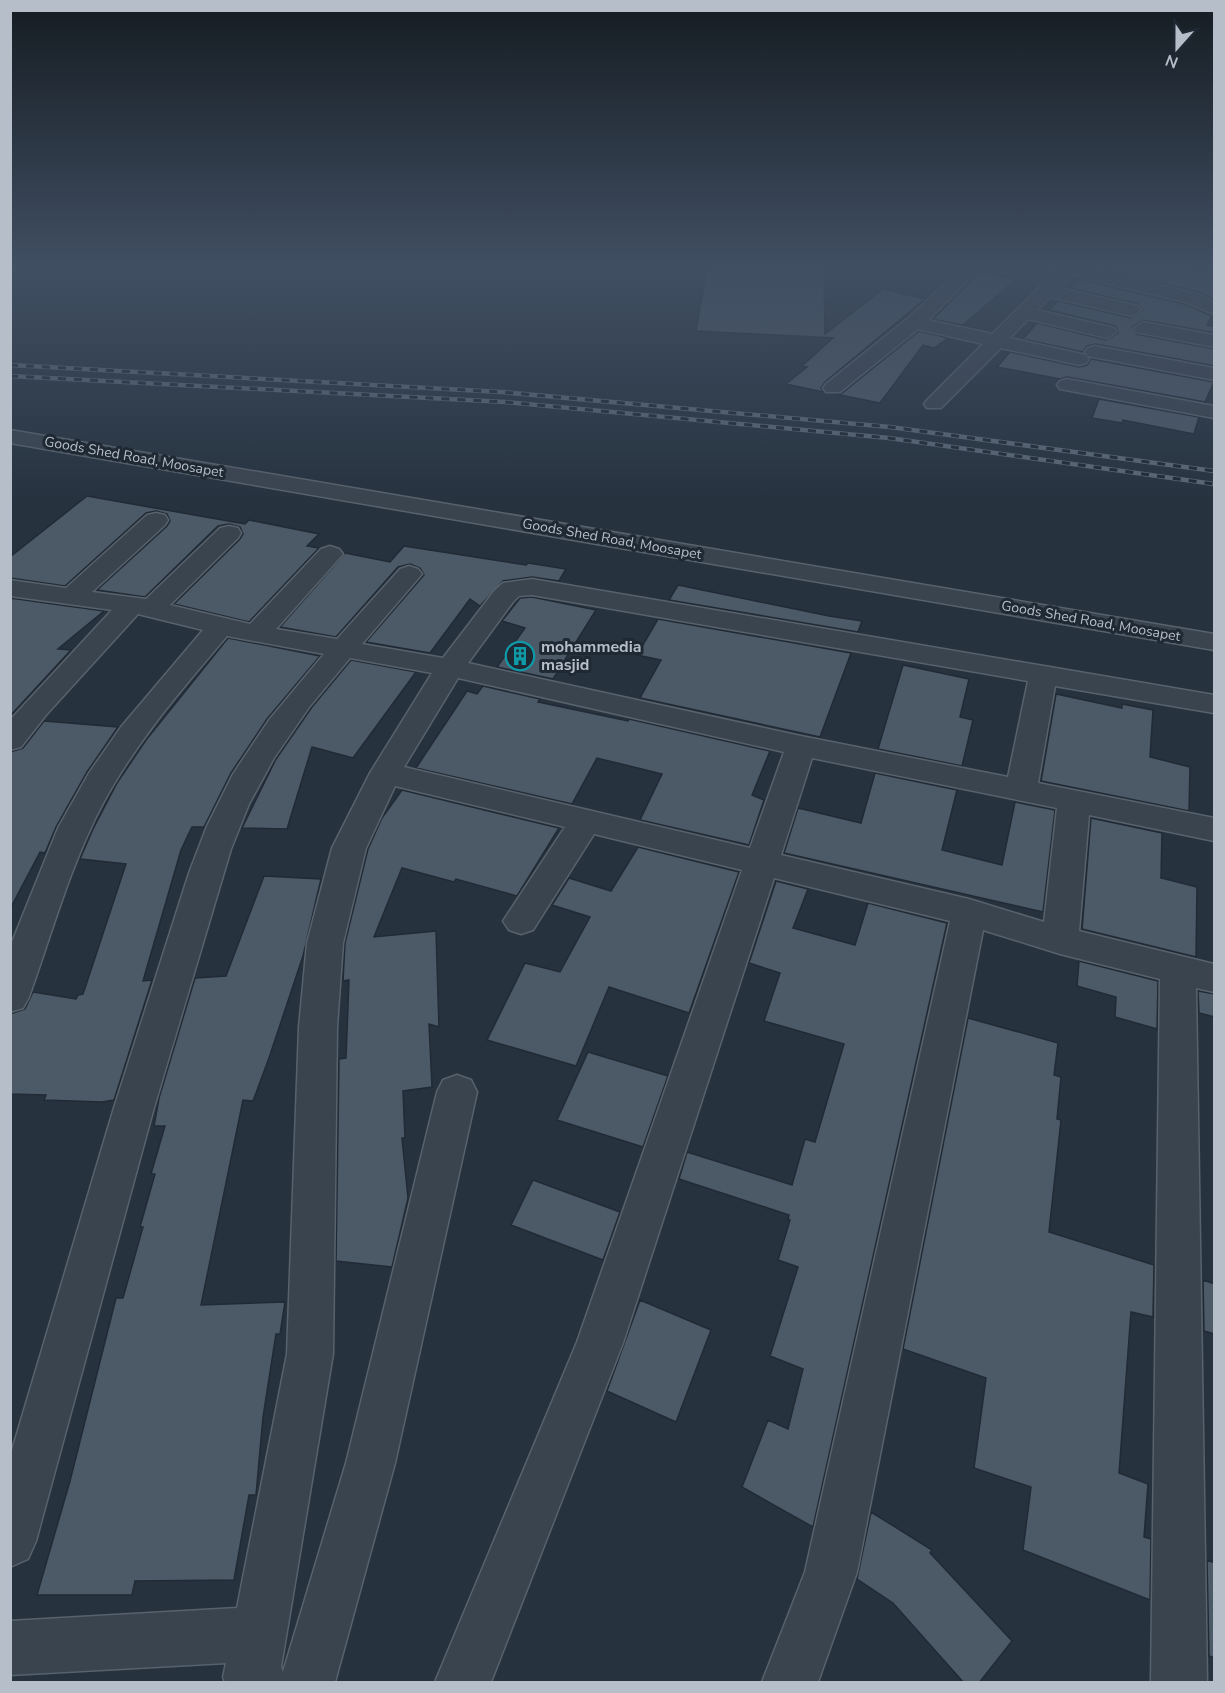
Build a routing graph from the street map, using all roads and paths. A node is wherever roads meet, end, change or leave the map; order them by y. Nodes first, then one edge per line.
1 (885, 346) edge
2 (993, 346) edge
3 (1028, 346) edge
4 (1215, 374) edge
5 (1067, 386) dead end
6 (833, 388) dead end
7 (934, 404) dead end
8 (1213, 423) edge
9 (10, 435) edge
10 (156, 520) dead end
11 (229, 533) dead end
12 (330, 554) dead end
13 (409, 574) dead end
14 (10, 588) edge
15 (72, 596) junction
16 (142, 607) junction
17 (221, 627) junction
18 (259, 631) junction
19 (1215, 642) edge
20 (346, 648) junction
21 (450, 668) junction
22 (1043, 676) junction
23 (1215, 704) edge
24 (10, 740) edge
25 (801, 746) junction
26 (385, 773) junction
27 (1021, 789) junction
28 (1074, 801) junction
29 (586, 820) junction
30 (1215, 829) edge
31 (763, 862) junction
32 (969, 912) junction
33 (521, 921) dead end
34 (1060, 940) junction
35 (1196, 974) edge
36 (10, 998) edge
37 (457, 1092) dead end
38 (10, 1541) edge
39 (10, 1648) edge
40 (255, 1669) edge
41 (307, 1683) edge
42 (464, 1683) edge
43 (790, 1683) edge
44 (1179, 1683) edge

1 - 6 street
2 - 7 street
3 - 4 street
5 - 8 street
9 - 19 street, Goods Shed Road, Moosapet
10 - 15 street
11 - 16 street
12 - 18 street
13 - 20 street
14 - 15 street
15 - 16 street
16 - 17 street
16 - 24 street
17 - 18 street
17 - 36 street
18 - 20 street
20 - 21 street
20 - 38 street
21 - 22 street
21 - 25 street
21 - 26 street
22 - 23 street
22 - 27 street
25 - 27 street
25 - 31 street
26 - 29 street
26 - 40 street
27 - 28 street
28 - 30 street
28 - 34 street
29 - 31 street
29 - 33 street
31 - 32 street
31 - 42 street
32 - 34 street
32 - 43 street
34 - 35 street
35 - 44 street
37 - 41 street
39 - 40 street

